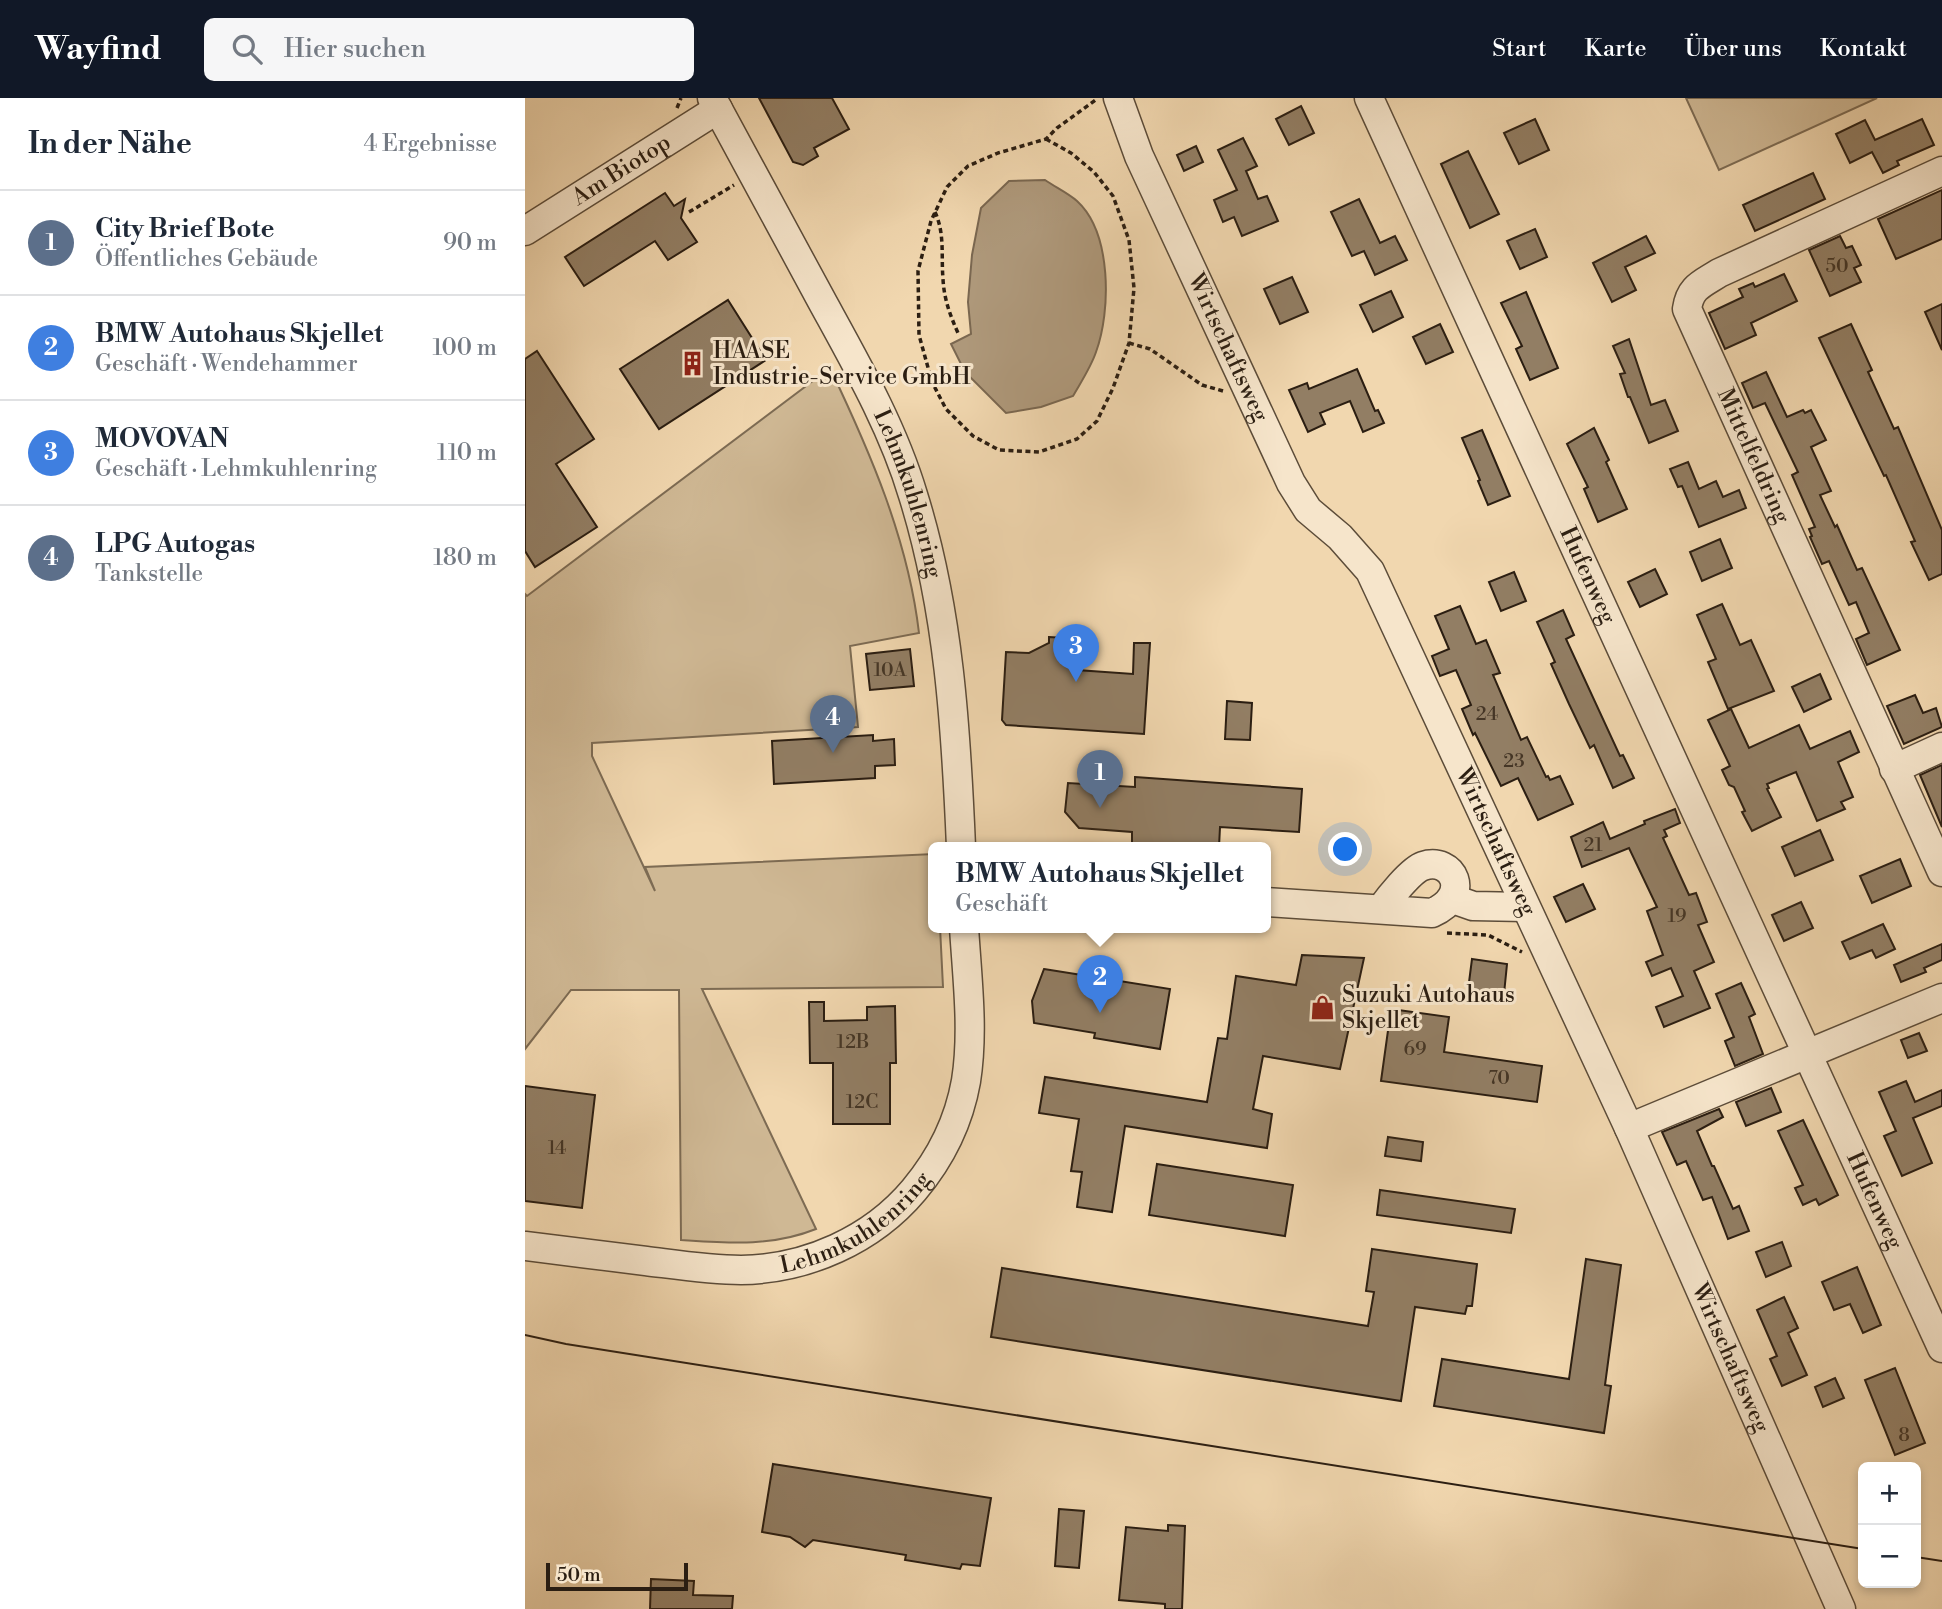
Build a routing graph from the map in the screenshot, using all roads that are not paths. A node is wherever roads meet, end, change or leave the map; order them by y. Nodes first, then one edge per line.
1 (1118, 98) edge
2 (1369, 98) edge
3 (715, 104) edge
4 (1942, 171) edge
5 (525, 231) edge
6 (1942, 747) edge
7 (1894, 769) junction
8 (961, 842) edge
9 (1942, 872) edge
10 (1453, 899) junction
11 (1271, 902) edge
12 (1525, 906) junction
13 (1381, 909) junction
14 (964, 933) edge
15 (1942, 998) edge
16 (1806, 1055) junction
17 (1629, 1128) junction
18 (525, 1246) edge
19 (1942, 1348) edge
20 (1841, 1609) edge

1 - 12 street, Wirtschaftsweg
2 - 16 street, Hufenweg
3 - 5 street, Am Biotop
3 - 8 street, Lehmkuhlenring
4 - 7 street, Mittelfeldring
6 - 7 street
7 - 9 street, Mittelfeldring
10 - 12 street
10 - 13 street
10 - 13 street
11 - 13 street
12 - 17 street, Wirtschaftsweg
14 - 18 street, Lehmkuhlenring
15 - 16 street
16 - 17 street
16 - 19 street, Hufenweg
17 - 20 street, Wirtschaftsweg

